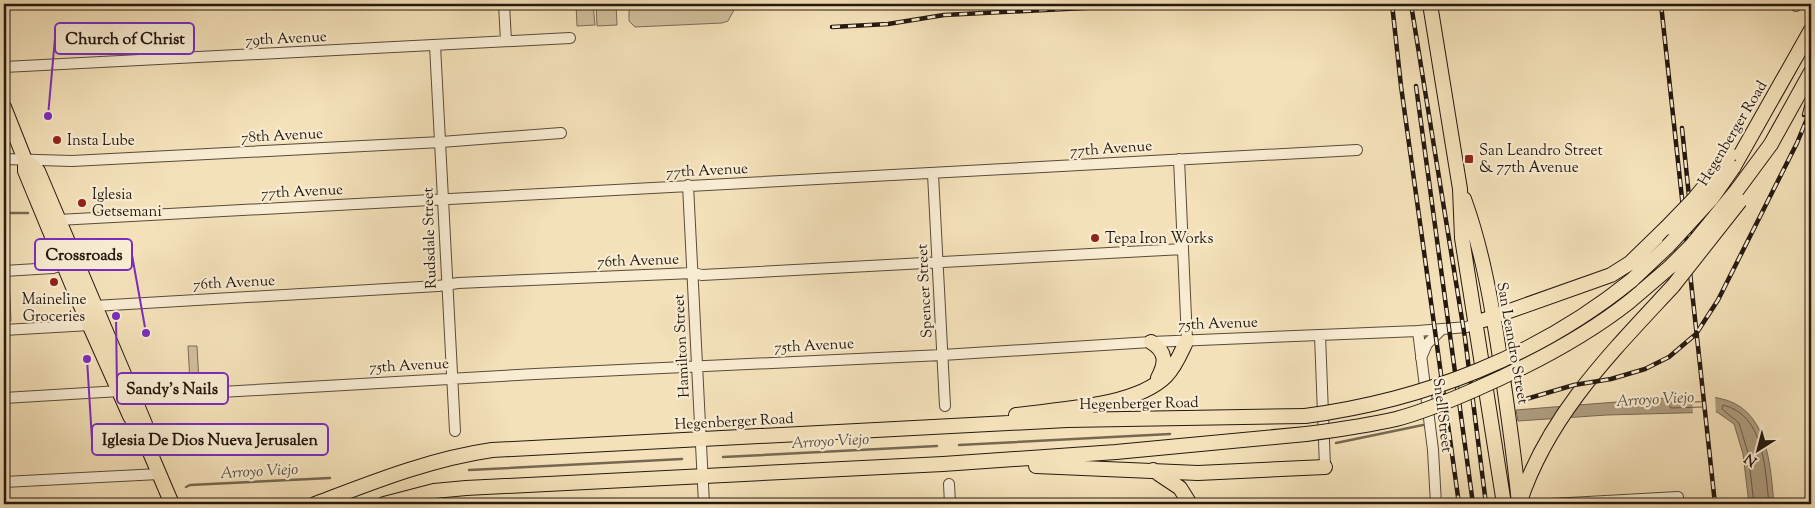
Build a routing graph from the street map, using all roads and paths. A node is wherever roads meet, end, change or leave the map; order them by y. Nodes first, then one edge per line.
1 (504, 4) edge
2 (1430, 4) edge
3 (1811, 30) edge
4 (570, 38) dead end
5 (506, 41) junction
6 (434, 44) junction
7 (4, 68) edge
8 (1811, 72) edge
9 (4, 107) edge
10 (561, 133) dead end
11 (441, 142) junction
12 (1357, 150) dead end
13 (4, 159) edge
14 (1178, 159) junction
15 (25, 160) junction
16 (1731, 162) junction
17 (933, 174) junction
18 (688, 185) junction
19 (1460, 189) junction
20 (1738, 196) junction
21 (443, 200) junction
22 (58, 220) junction
23 (1183, 249) junction
24 (938, 263) junction
25 (63, 265) junction
26 (4, 271) edge
27 (693, 273) junction
28 (446, 286) junction
29 (94, 306) junction
30 (1493, 317) junction
31 (1476, 323) junction
32 (90, 326) junction
33 (1442, 329) junction
34 (4, 330) edge
35 (1418, 330) junction
36 (1320, 335) junction
37 (1187, 340) junction
38 (1151, 342) junction
39 (942, 355) junction
40 (1421, 358) junction
41 (698, 367) junction
42 (452, 379) junction
43 (1155, 385) junction
44 (120, 391) junction
45 (134, 397) junction
46 (4, 398) edge
47 (945, 406) dead end
48 (946, 427) junction
49 (454, 431) dead end
50 (1493, 435) junction
51 (701, 439) junction
52 (146, 443) junction
53 (1544, 444) junction
54 (1515, 460) junction
55 (948, 463) junction
56 (1325, 467) joint
57 (1153, 470) junction
58 (159, 474) junction
59 (703, 476) junction
60 (4, 482) edge
61 (949, 484) dead end
62 (1678, 497) dead end
63 (1187, 502) edge
64 (172, 504) edge
65 (315, 504) edge
66 (384, 504) edge
67 (704, 504) edge
68 (950, 504) edge
69 (1436, 504) edge
70 (1504, 504) edge
71 (1519, 504) edge
72 (1551, 504) edge

1 - 5 street
2 - 19 main road, San Leandro Street
3 - 16 main road, Hegenberger Road
4 - 5 street, 79th Avenue
5 - 6 street, 79th Avenue
6 - 7 street, 79th Avenue
6 - 11 street, Rudsdale Street
8 - 20 main road
9 - 15 main road
10 - 11 street, 78th Avenue
11 - 15 street, 78th Avenue
11 - 21 street, Rudsdale Street
12 - 14 street, 77th Avenue
13 - 15 street, 78th Avenue
14 - 17 street, 77th Avenue
14 - 23 street
15 - 22 main road
15 - 25 main road
16 - 30 main road, 75th Avenue, bridge
16 - 48 main road, Hegenberger Road, bridge
17 - 18 street, 77th Avenue
17 - 24 street, Spencer Street
18 - 21 street, 77th Avenue
18 - 27 street, Hamilton Street
19 - 30 main road, San Leandro Street
19 - 31 main road, San Leandro Street
20 - 53 main road, bridge
20 - 55 main road, Hegenberger Road, bridge
21 - 22 street, 77th Avenue
21 - 28 street, Rudsdale Street
22 - 29 main road
23 - 24 street, 76th Avenue
23 - 37 street
24 - 27 street, 76th Avenue
24 - 39 street, Spencer Street
25 - 26 street
25 - 32 main road
27 - 28 street, 76th Avenue
27 - 41 street, Hamilton Street
28 - 29 street, 76th Avenue
28 - 42 street, Rudsdale Street
29 - 45 main road
30 - 31 main road, 75th Avenue
30 - 54 main road, San Leandro Street
31 - 33 street, 75th Avenue
31 - 50 main road, San Leandro Street
32 - 34 street
32 - 44 main road
33 - 35 street, 75th Avenue
33 - 40 street
35 - 36 street, 75th Avenue
35 - 40 street, Snell Street
36 - 37 street, 75th Avenue
36 - 56 street
37 - 38 street, 75th Avenue
37 - 43 main road
38 - 39 street, 75th Avenue
38 - 43 main road
39 - 41 street, 75th Avenue
39 - 47 street, Spencer Street
40 - 69 street, Snell Street
41 - 42 street, 75th Avenue
41 - 51 street, Hamilton Street
42 - 45 street, 75th Avenue
42 - 49 street, Rudsdale Street
43 - 48 main road
44 - 46 street
44 - 52 main road
45 - 52 main road
48 - 51 main road, Hegenberger Road
50 - 54 main road
50 - 70 main road, San Leandro Street
51 - 59 street, Hamilton Street
51 - 65 main road, Hegenberger Road
52 - 58 main road
53 - 54 main road
53 - 71 main road
54 - 71 main road, San Leandro Street
55 - 57 main road
55 - 59 main road, Hegenberger Road
56 - 57 main road
57 - 63 main road
58 - 60 street
58 - 64 main road
59 - 66 main road, Hegenberger Road
59 - 67 street, Hamilton Street
61 - 68 street
62 - 72 street

